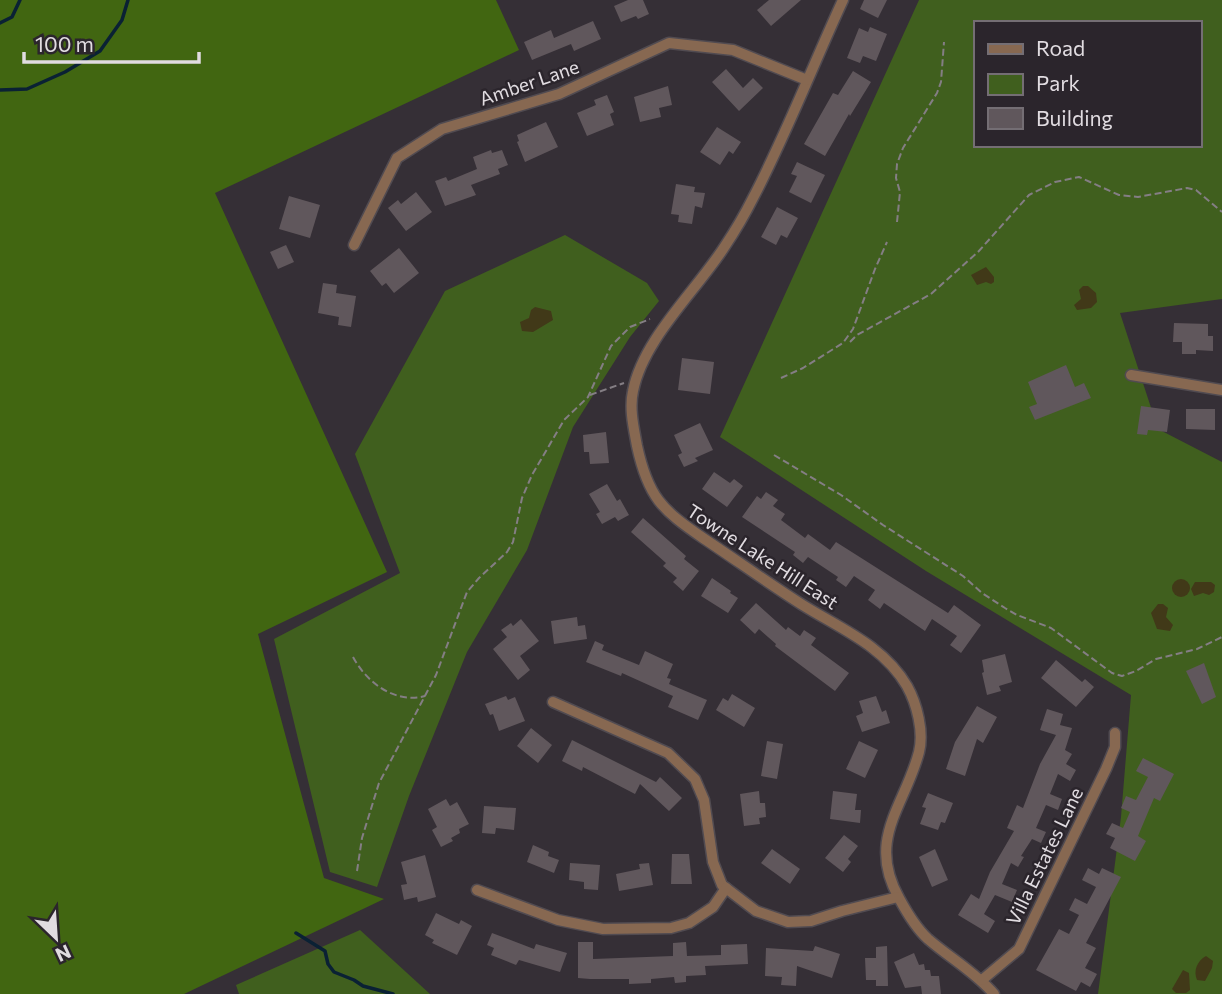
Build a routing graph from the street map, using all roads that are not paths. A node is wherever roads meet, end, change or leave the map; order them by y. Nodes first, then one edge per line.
1 (843, 0) edge
2 (807, 80) junction
3 (354, 245) dead end
4 (1131, 375) dead end
5 (1222, 390) edge
6 (553, 702) dead end
7 (1115, 733) dead end
8 (726, 888) junction
9 (477, 890) dead end
10 (898, 897) junction
11 (982, 980) junction
12 (994, 994) edge

1 - 2 street, Towne Lake Hill East
2 - 3 street, Amber Lane
2 - 10 street, Towne Lake Hill East
4 - 5 street
6 - 8 street
7 - 11 street, Villa Estates Lane
8 - 9 street
8 - 10 street
10 - 11 street, Towne Lake Hill East
11 - 12 street, Towne Lake Hill East

